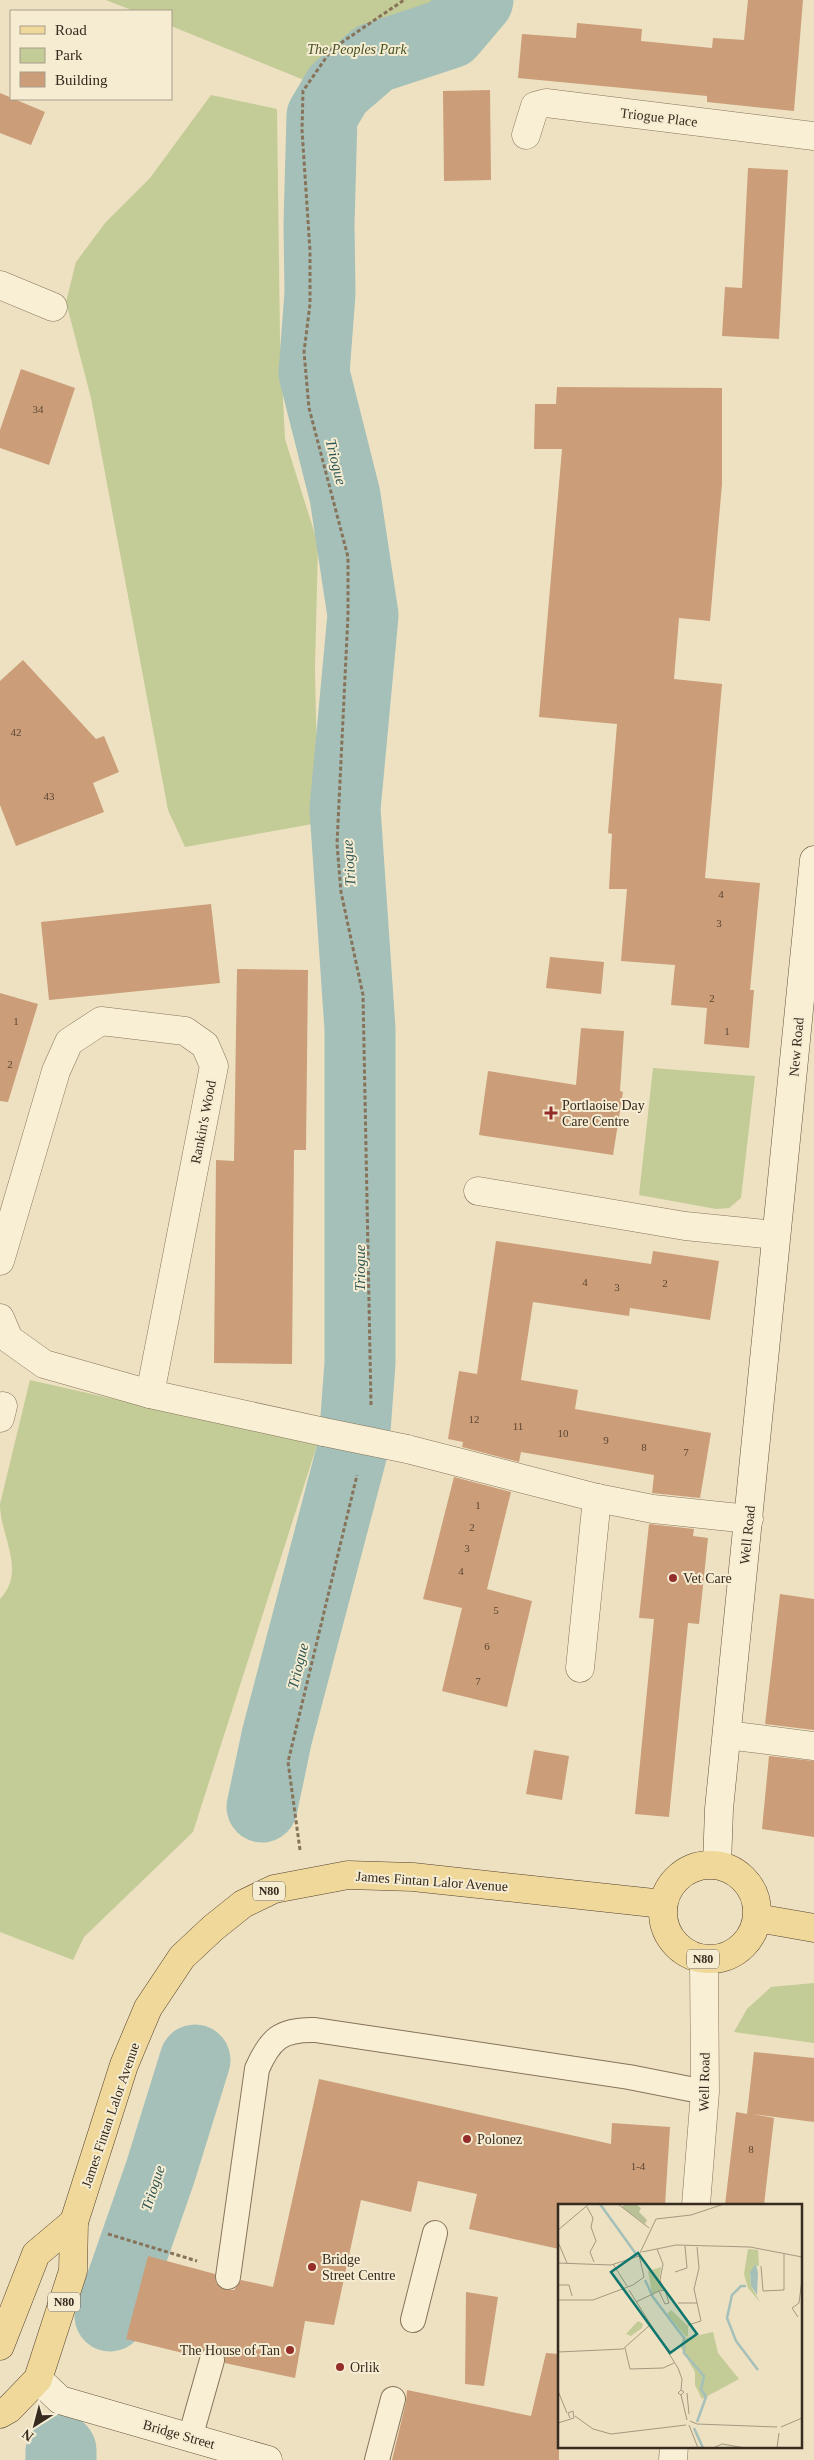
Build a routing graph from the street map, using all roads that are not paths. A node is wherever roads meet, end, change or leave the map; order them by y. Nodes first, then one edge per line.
1 (526, 135) dead end
2 (814, 136) edge
3 (0, 285) edge
4 (52, 307) dead end
5 (814, 860) edge
6 (478, 1192) dead end
7 (775, 1235) junction
8 (0, 1261) edge
9 (0, 1318) edge
10 (150, 1394) junction
11 (597, 1498) junction
12 (749, 1519) junction
13 (580, 1668) dead end
14 (727, 1735) junction
15 (814, 1746) edge
16 (717, 1865) junction
17 (663, 1904) junction
18 (757, 1918) junction
19 (814, 1928) edge
20 (704, 1959) junction
21 (704, 2092) junction
22 (696, 2204) edge
23 (74, 2222) junction
24 (435, 2233) dead end
25 (229, 2274) road end
26 (413, 2320) dead end
27 (0, 2346) edge
28 (212, 2360) dead end
29 (38, 2379) junction
30 (393, 2399) dead end
31 (0, 2414) edge
32 (190, 2438) junction
33 (268, 2460) edge
34 (377, 2460) edge

1 - 2 street, Triogue Place
3 - 4 street
5 - 7 street, New Road
6 - 7 street
7 - 12 street, Well Road
8 - 10 street, Rankin's Wood
9 - 10 street
10 - 11 street, bridge
11 - 12 street
11 - 13 street
12 - 14 street, Well Road
14 - 15 street
14 - 16 street, Well Road
16 - 17 main road
16 - 18 main road
17 - 20 main road, N80
17 - 23 main road, James Fintan Lalor Avenue / N80
18 - 19 main road
18 - 20 main road, N80
20 - 21 street, Well Road
21 - 22 street, Well Road
21 - 25 lane
23 - 27 main road
23 - 29 main road, James Fintan Lalor Avenue / N80
24 - 26 lane
28 - 32 lane
29 - 31 main road, James Fintan Lalor Avenue / N80
29 - 32 street, Bridge Street
30 - 34 lane
32 - 33 street, Bridge Street

